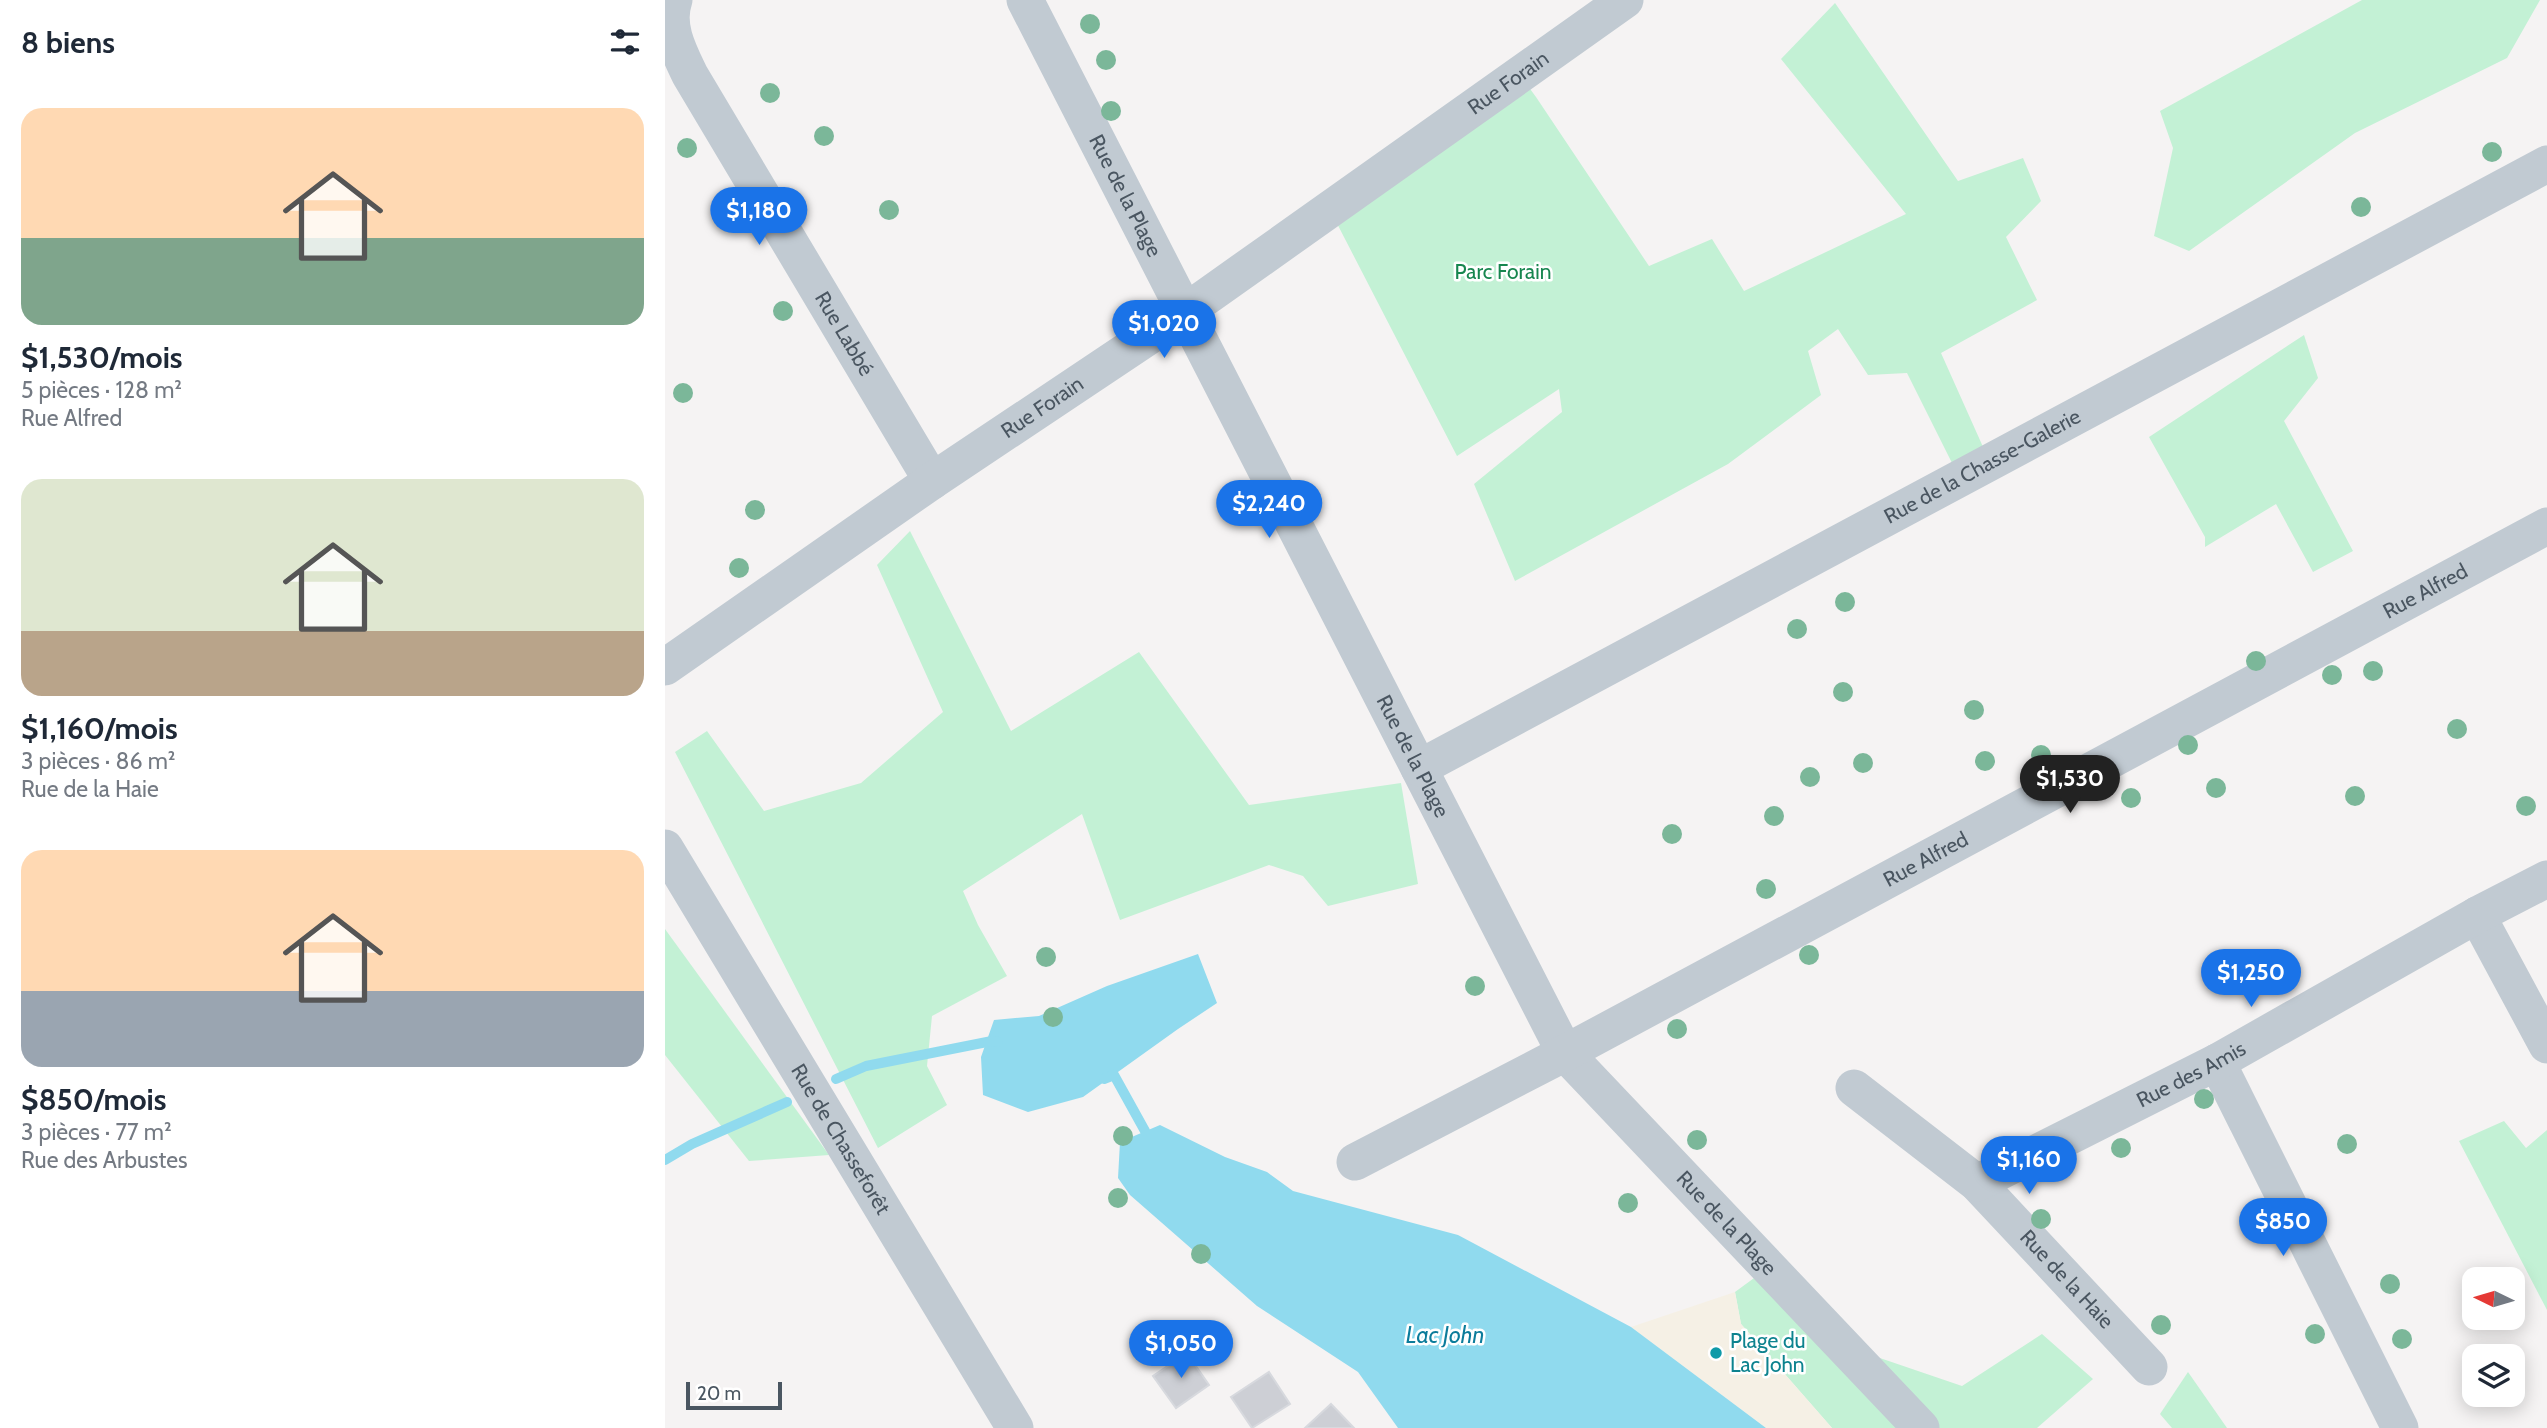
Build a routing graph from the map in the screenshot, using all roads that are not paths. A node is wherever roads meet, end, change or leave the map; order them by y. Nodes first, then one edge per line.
1 (674, 0) edge
2 (1025, 0) edge
3 (1625, 0) edge
4 (2547, 164) edge
5 (1185, 312) junction
6 (932, 481) junction
7 (2547, 526) edge
8 (665, 667) edge
9 (1419, 768) junction
10 (665, 848) edge
11 (2547, 879) edge
12 (2477, 915) junction
13 (2547, 1045) edge
14 (1565, 1053) junction
15 (2217, 1062) junction
16 (1854, 1088) dead end
17 (1355, 1162) dead end
18 (1977, 1183) junction
19 (2148, 1367) dead end
20 (1015, 1428) edge
21 (1921, 1428) edge
22 (2400, 1428) edge

1 - 6 street, Rue Labbé
2 - 5 street, Rue de la Plage
3 - 5 street, Rue Forain
4 - 9 street, Rue de la Chasse-Galerie
5 - 6 street, Rue Forain
5 - 9 street, Rue de la Plage
6 - 8 street, Rue Forain
7 - 14 street, Rue Alfred
9 - 14 street, Rue de la Plage
10 - 20 street, Rue de Chasseforêt
11 - 12 street, Rue des Amis
12 - 13 street
12 - 15 street, Rue des Amis
14 - 17 street, Rue Alfred
14 - 21 street, Rue de la Plage
15 - 18 street, Rue des Amis
15 - 22 street
16 - 18 street, Rue de la Haie
18 - 19 street, Rue de la Haie

